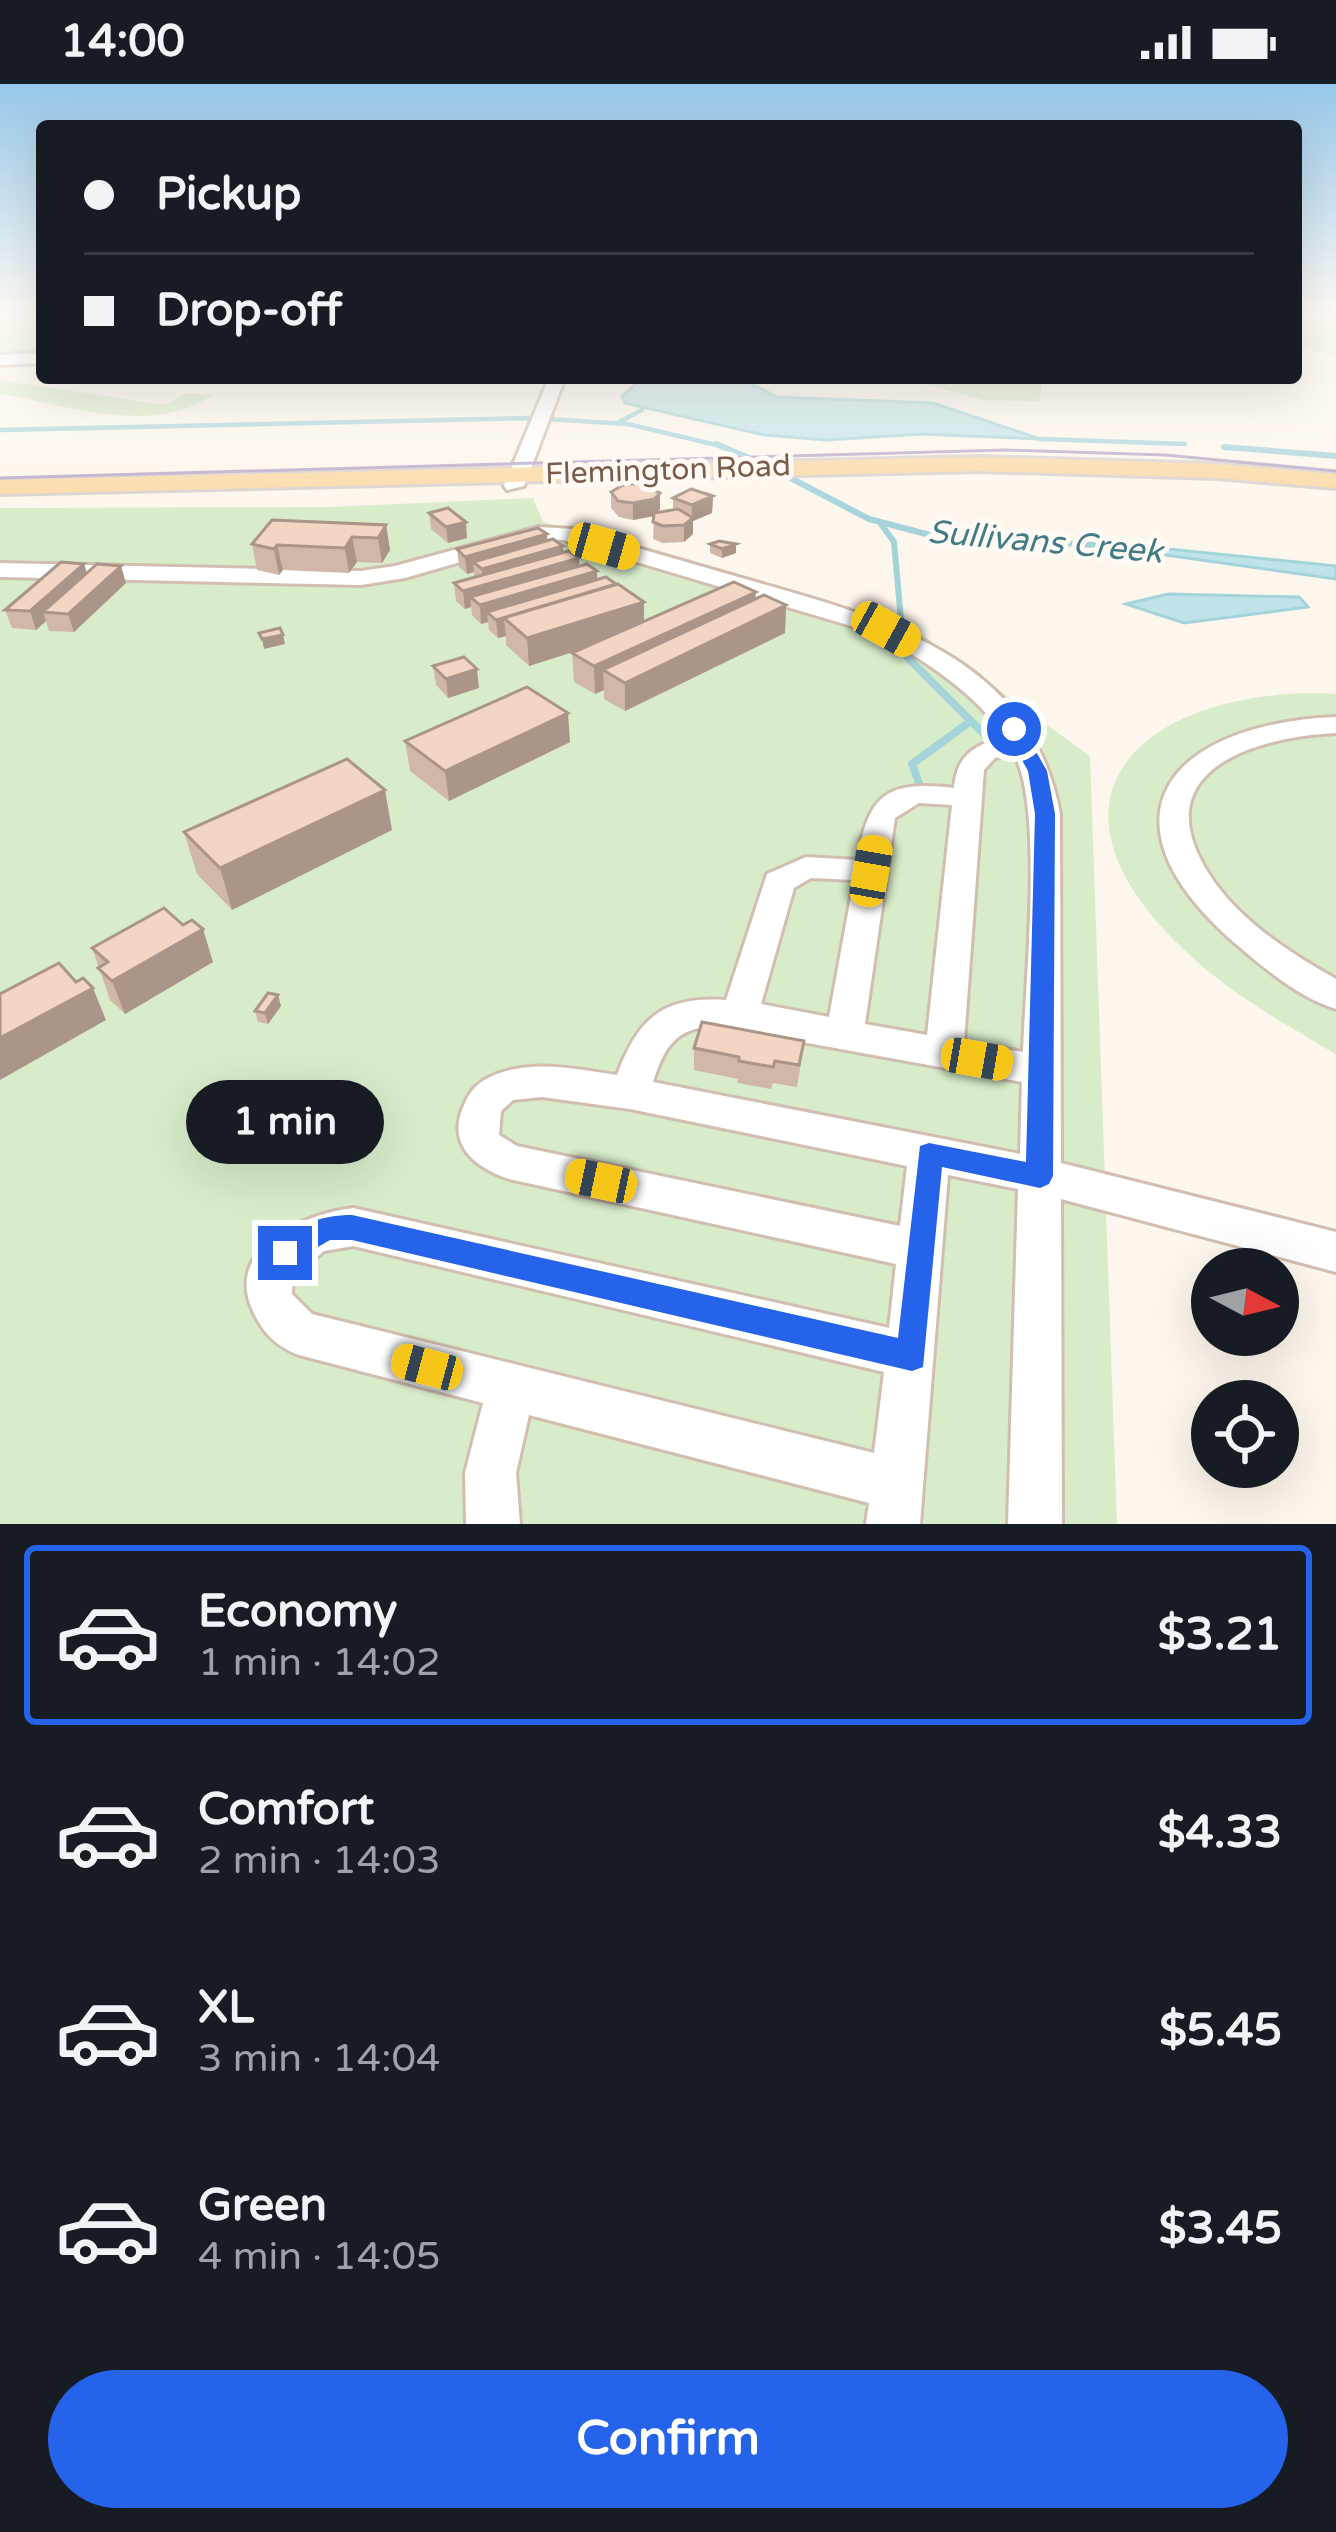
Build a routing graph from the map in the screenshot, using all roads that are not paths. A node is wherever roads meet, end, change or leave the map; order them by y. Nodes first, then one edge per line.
1 (555, 384) edge
2 (525, 480) junction
3 (1336, 486) edge
4 (0, 492) edge
5 (0, 570) edge
6 (1336, 725) edge
7 (1025, 744) junction
8 (968, 798) junction
9 (871, 871) junction
10 (1336, 996) edge
11 (740, 1014) junction
12 (844, 1034) junction
13 (944, 1053) junction
14 (1043, 1071) junction
15 (630, 1094) junction
16 (929, 1154) junction
17 (1040, 1176) junction
18 (922, 1250) junction
19 (1336, 1252) edge
20 (912, 1356) junction
21 (512, 1390) junction
22 (896, 1505) edge
23 (493, 1524) edge
24 (1035, 1524) edge

1 - 2 street
2 - 3 main road, Flemington Road
2 - 4 main road, Flemington Road
5 - 7 street
6 - 10 street
7 - 8 street
7 - 14 street
8 - 9 street
8 - 13 street
9 - 11 street
9 - 12 street
11 - 12 street
11 - 15 street
12 - 13 street
13 - 14 street
14 - 17 street
15 - 16 street
15 - 18 street
16 - 17 street
16 - 18 street
17 - 19 street
17 - 24 street
18 - 20 street
20 - 21 street
20 - 22 street
21 - 22 street
21 - 23 street

